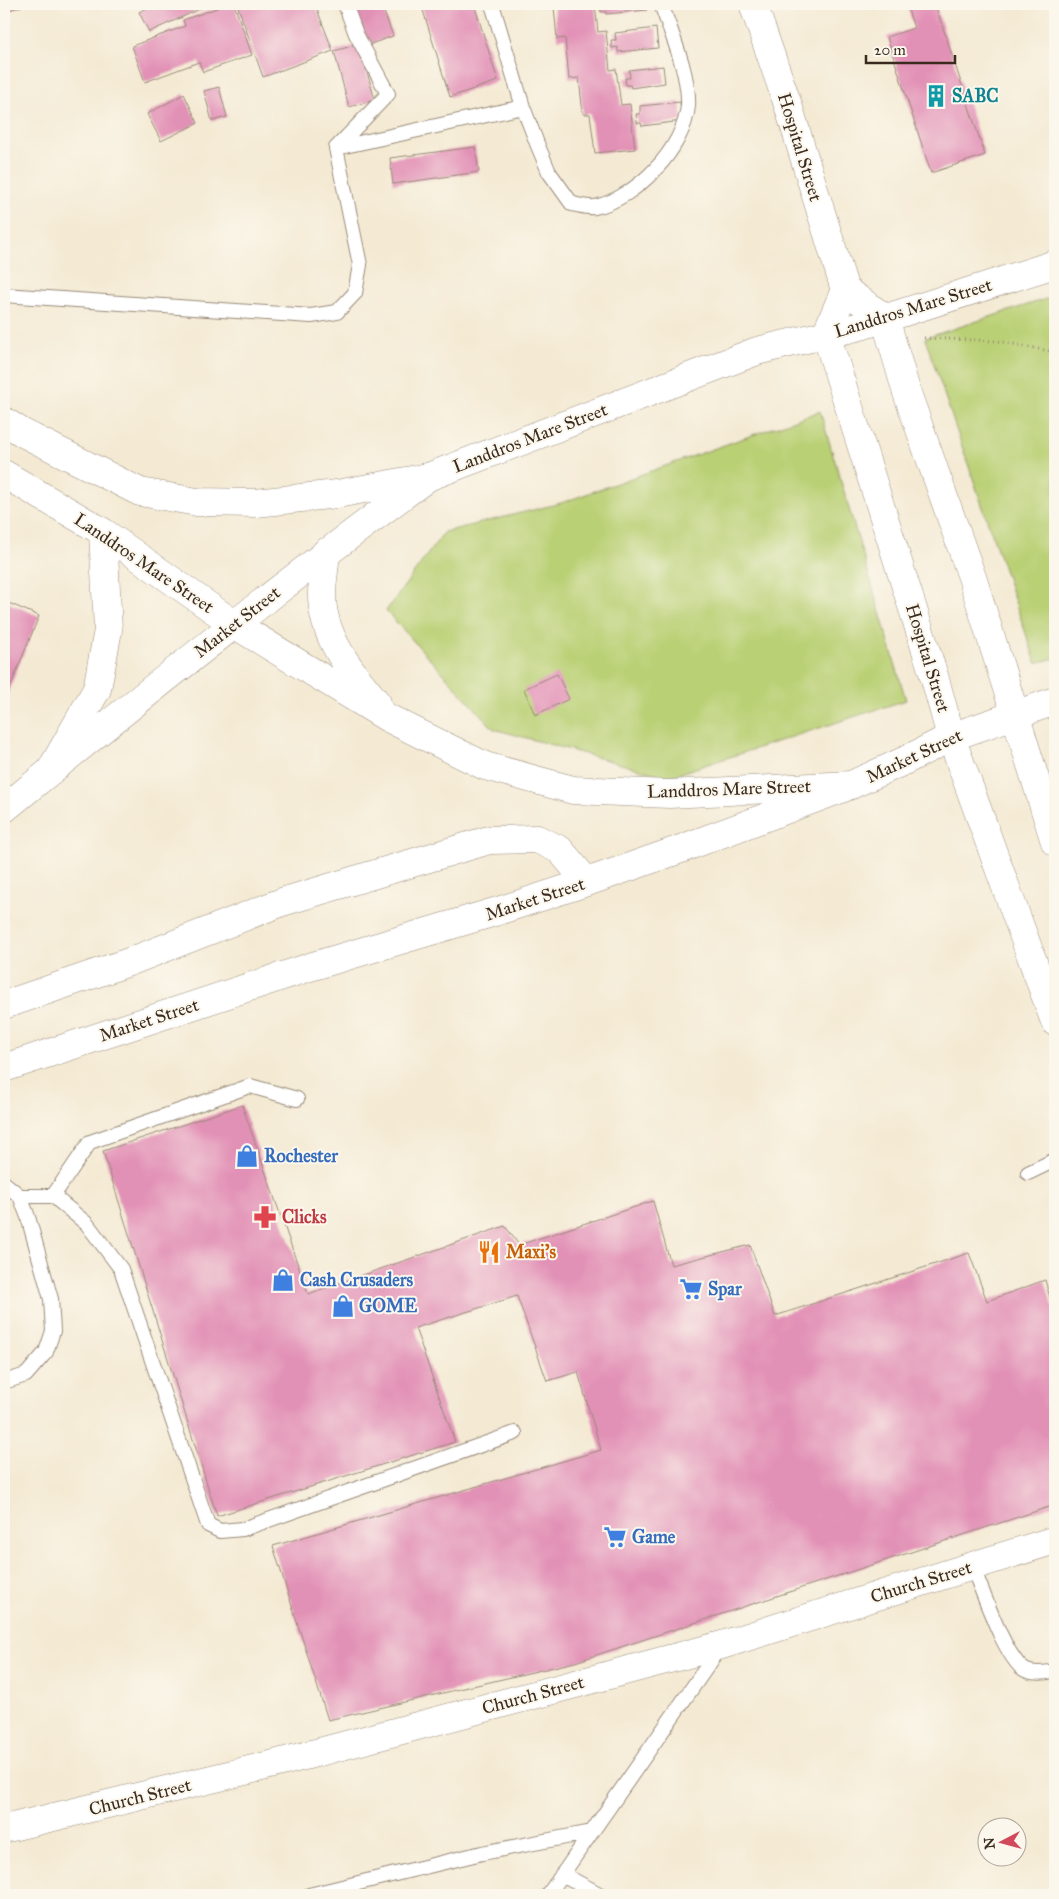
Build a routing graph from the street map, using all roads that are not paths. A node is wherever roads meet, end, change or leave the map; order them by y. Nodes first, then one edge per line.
1 (345, 4) edge
2 (492, 4) edge
3 (661, 4) edge
4 (753, 4) edge
5 (523, 107) junction
6 (336, 148) junction
7 (1055, 264) edge
8 (845, 290) junction
9 (4, 295) edge
10 (885, 318) junction
11 (826, 334) junction
12 (4, 421) edge
13 (4, 474) edge
14 (428, 477) junction
15 (103, 532) junction
16 (326, 552) junction
17 (234, 624) junction
18 (1055, 701) edge
19 (1016, 715) junction
20 (388, 718) junction
21 (951, 737) junction
22 (51, 770) junction
23 (851, 785) junction
24 (28, 789) junction
25 (4, 809) edge
26 (4, 828) edge
27 (1055, 842) edge
28 (588, 882) junction
29 (4, 1006) edge
30 (1055, 1022) edge
31 (4, 1068) edge
32 (297, 1099) dead end
33 (1055, 1160) edge
34 (1028, 1173) dead end
35 (4, 1183) edge
36 (20, 1196) junction
37 (53, 1196) junction
38 (4, 1382) edge
39 (515, 1433) dead end
40 (1055, 1540) edge
41 (972, 1566) junction
42 (722, 1645) junction
43 (1055, 1671) edge
44 (4, 1829) edge
45 (592, 1832) junction
46 (562, 1874) junction
47 (309, 1895) edge
48 (548, 1895) edge
49 (601, 1895) edge

1 - 6 lane
2 - 5 lane
3 - 5 lane
4 - 8 main road, Hospital Street
5 - 6 lane
6 - 9 lane
7 - 10 main road, Landdros Mare Street
8 - 10 main road
8 - 11 main road
10 - 11 main road, Landdros Mare Street
10 - 19 main road
11 - 14 main road, Landdros Mare Street
11 - 21 main road, Hospital Street
12 - 14 main road, Landdros Mare Street
13 - 15 main road, Landdros Mare Street
14 - 16 main road, Market Street
15 - 17 main road, Landdros Mare Street
15 - 22 main road
16 - 17 main road, Market Street
16 - 20 main road
17 - 20 main road, Landdros Mare Street
17 - 22 main road, Market Street
18 - 19 main road, Market Street
19 - 21 main road, Market Street
19 - 27 main road
20 - 23 main road, Landdros Mare Street
21 - 23 main road, Market Street
21 - 30 main road, Hospital Street
22 - 24 main road, Market Street
23 - 28 main road, Market Street
24 - 25 main road, Market Street
24 - 26 main road
28 - 29 main road
28 - 31 main road, Market Street
32 - 37 lane
33 - 34 lane
35 - 36 lane
36 - 37 lane
36 - 38 lane
37 - 39 lane
40 - 41 main road, Church Street
41 - 42 main road, Church Street
41 - 43 lane
42 - 44 main road, Church Street
42 - 45 lane
45 - 46 lane
45 - 47 lane
46 - 48 lane
46 - 49 lane

